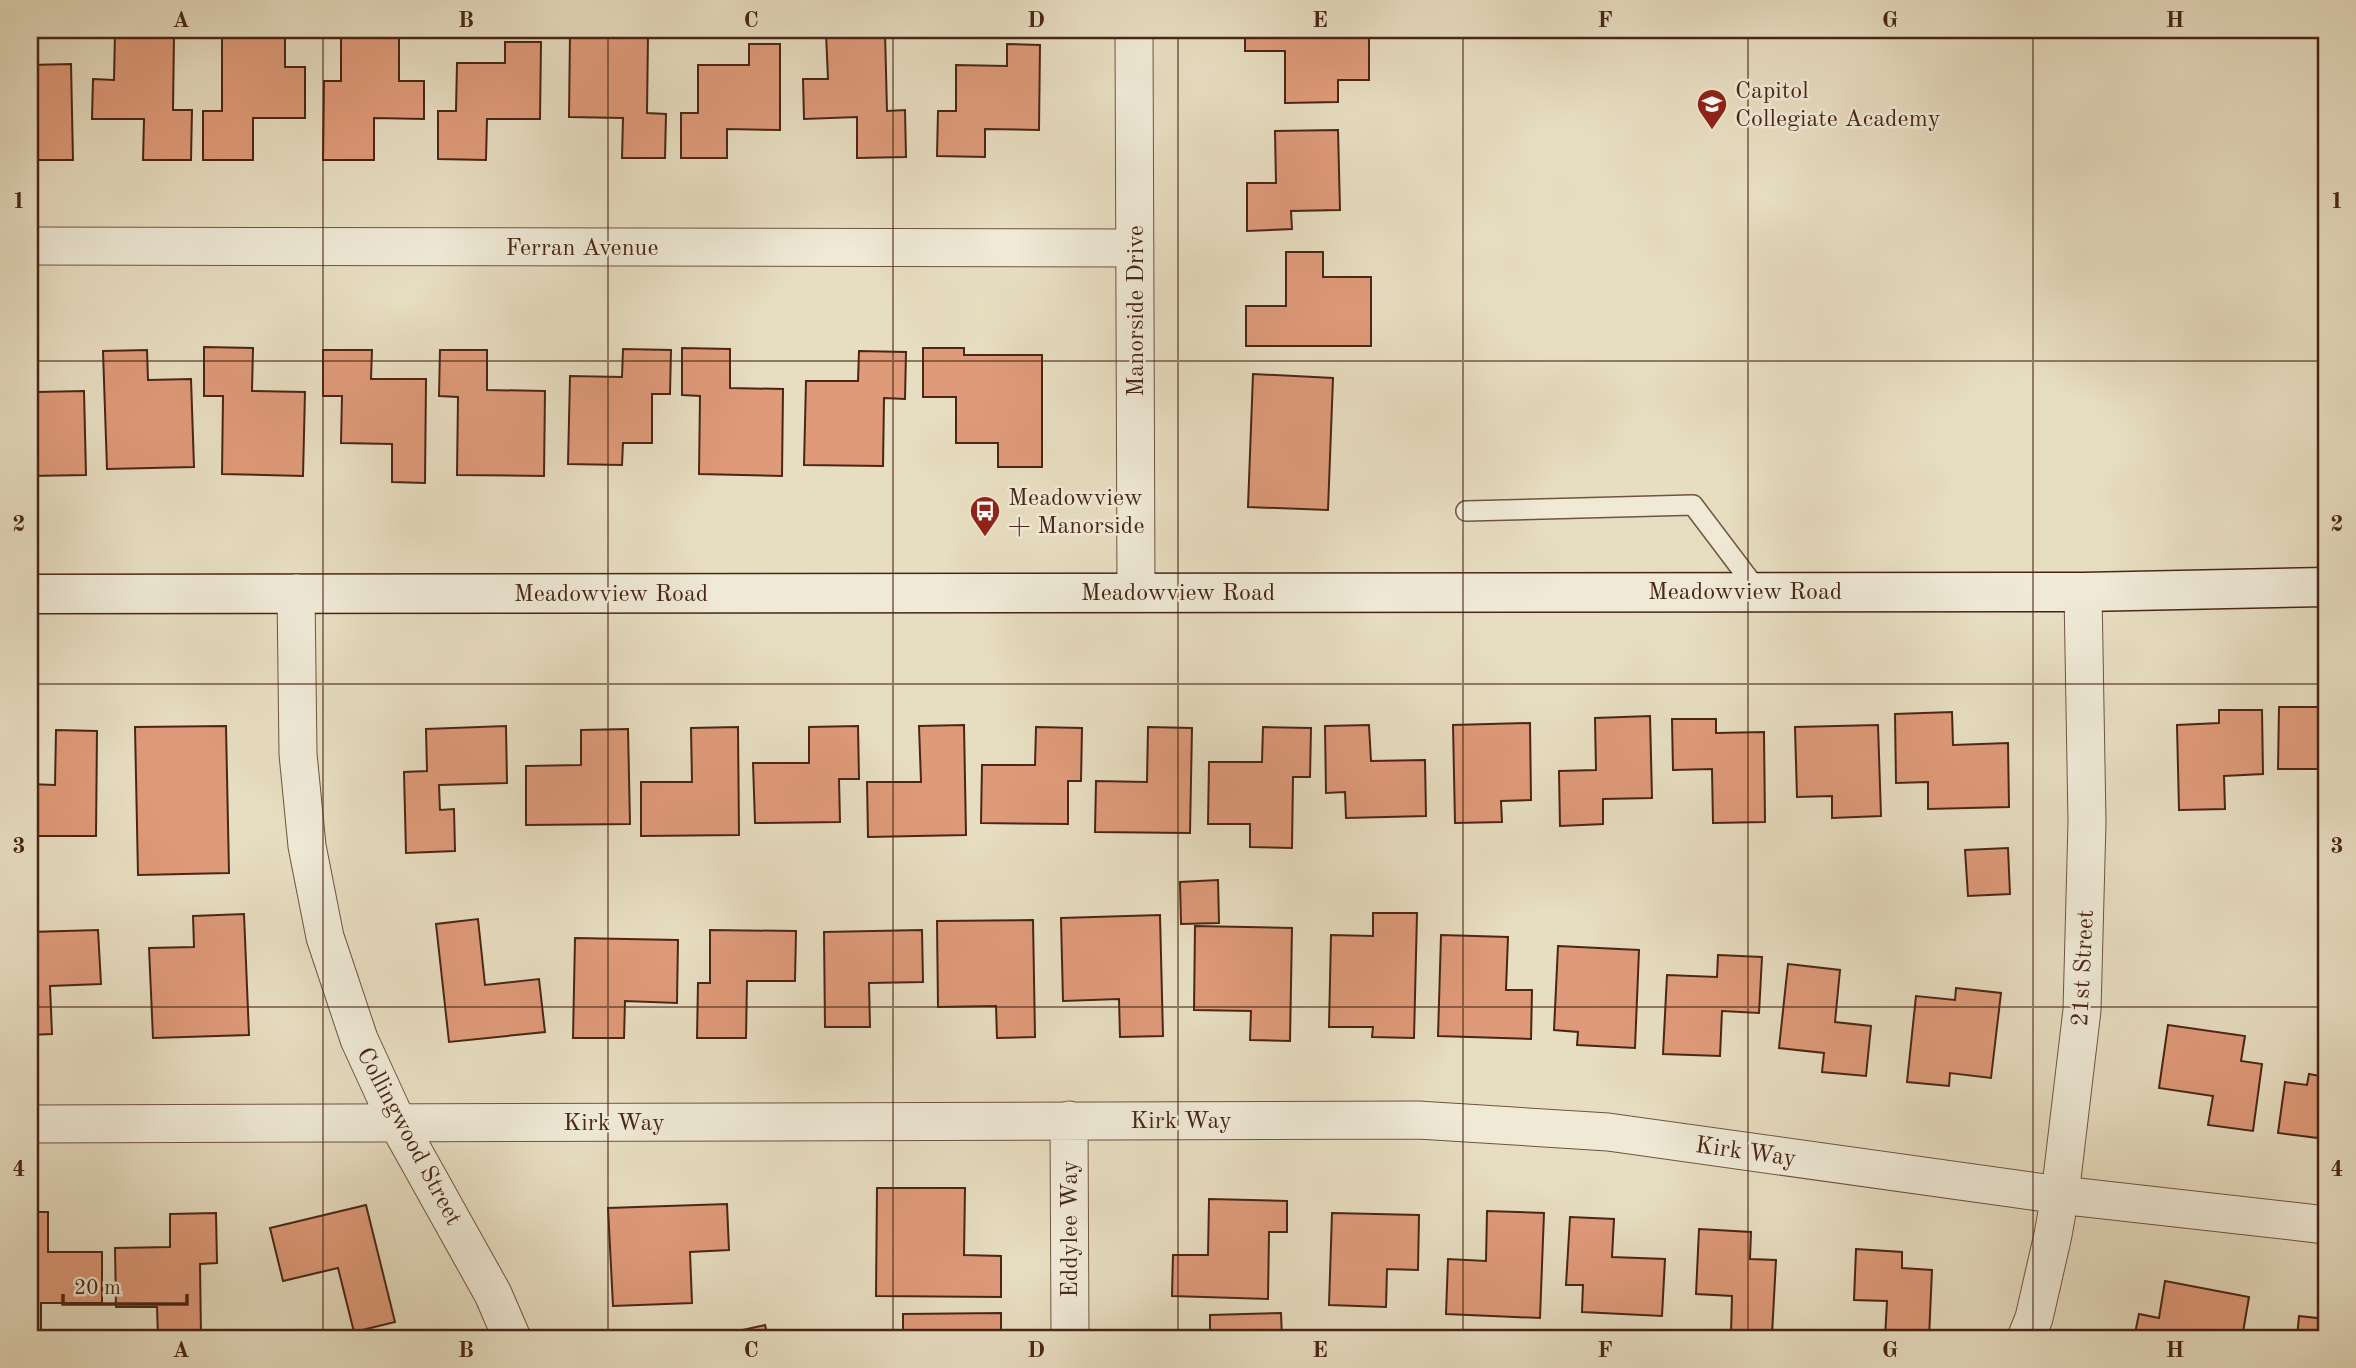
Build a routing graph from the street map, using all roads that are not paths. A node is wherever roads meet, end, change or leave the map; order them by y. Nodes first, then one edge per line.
1 (1134, 30) edge
2 (30, 246) edge
3 (1135, 248) junction
4 (1466, 511) dead end
5 (2326, 587) edge
6 (1758, 591) junction
7 (1136, 592) junction
8 (2083, 592) junction
9 (296, 593) junction
10 (30, 594) edge
11 (1069, 1120) junction
12 (397, 1122) junction
13 (30, 1124) edge
14 (2060, 1195) junction
15 (2326, 1225) edge
16 (512, 1338) edge
17 (1070, 1338) edge
18 (2026, 1338) edge

1 - 3 street, Manorside Drive
2 - 3 street, Ferran Avenue
3 - 7 street, Manorside Drive
4 - 6 lane
5 - 8 main road, Meadowview Road
6 - 7 main road, Meadowview Road
6 - 8 main road, Meadowview Road
7 - 9 main road, Meadowview Road
8 - 14 street, 21st Street
9 - 10 main road, Meadowview Road
9 - 12 street, Collingwood Street
11 - 12 street, Kirk Way
11 - 14 street, Kirk Way
11 - 17 street, Eddylee Way
12 - 13 street, Kirk Way
12 - 16 street, Collingwood Street
14 - 15 street, Kirk Way
14 - 18 street, 21st Street

